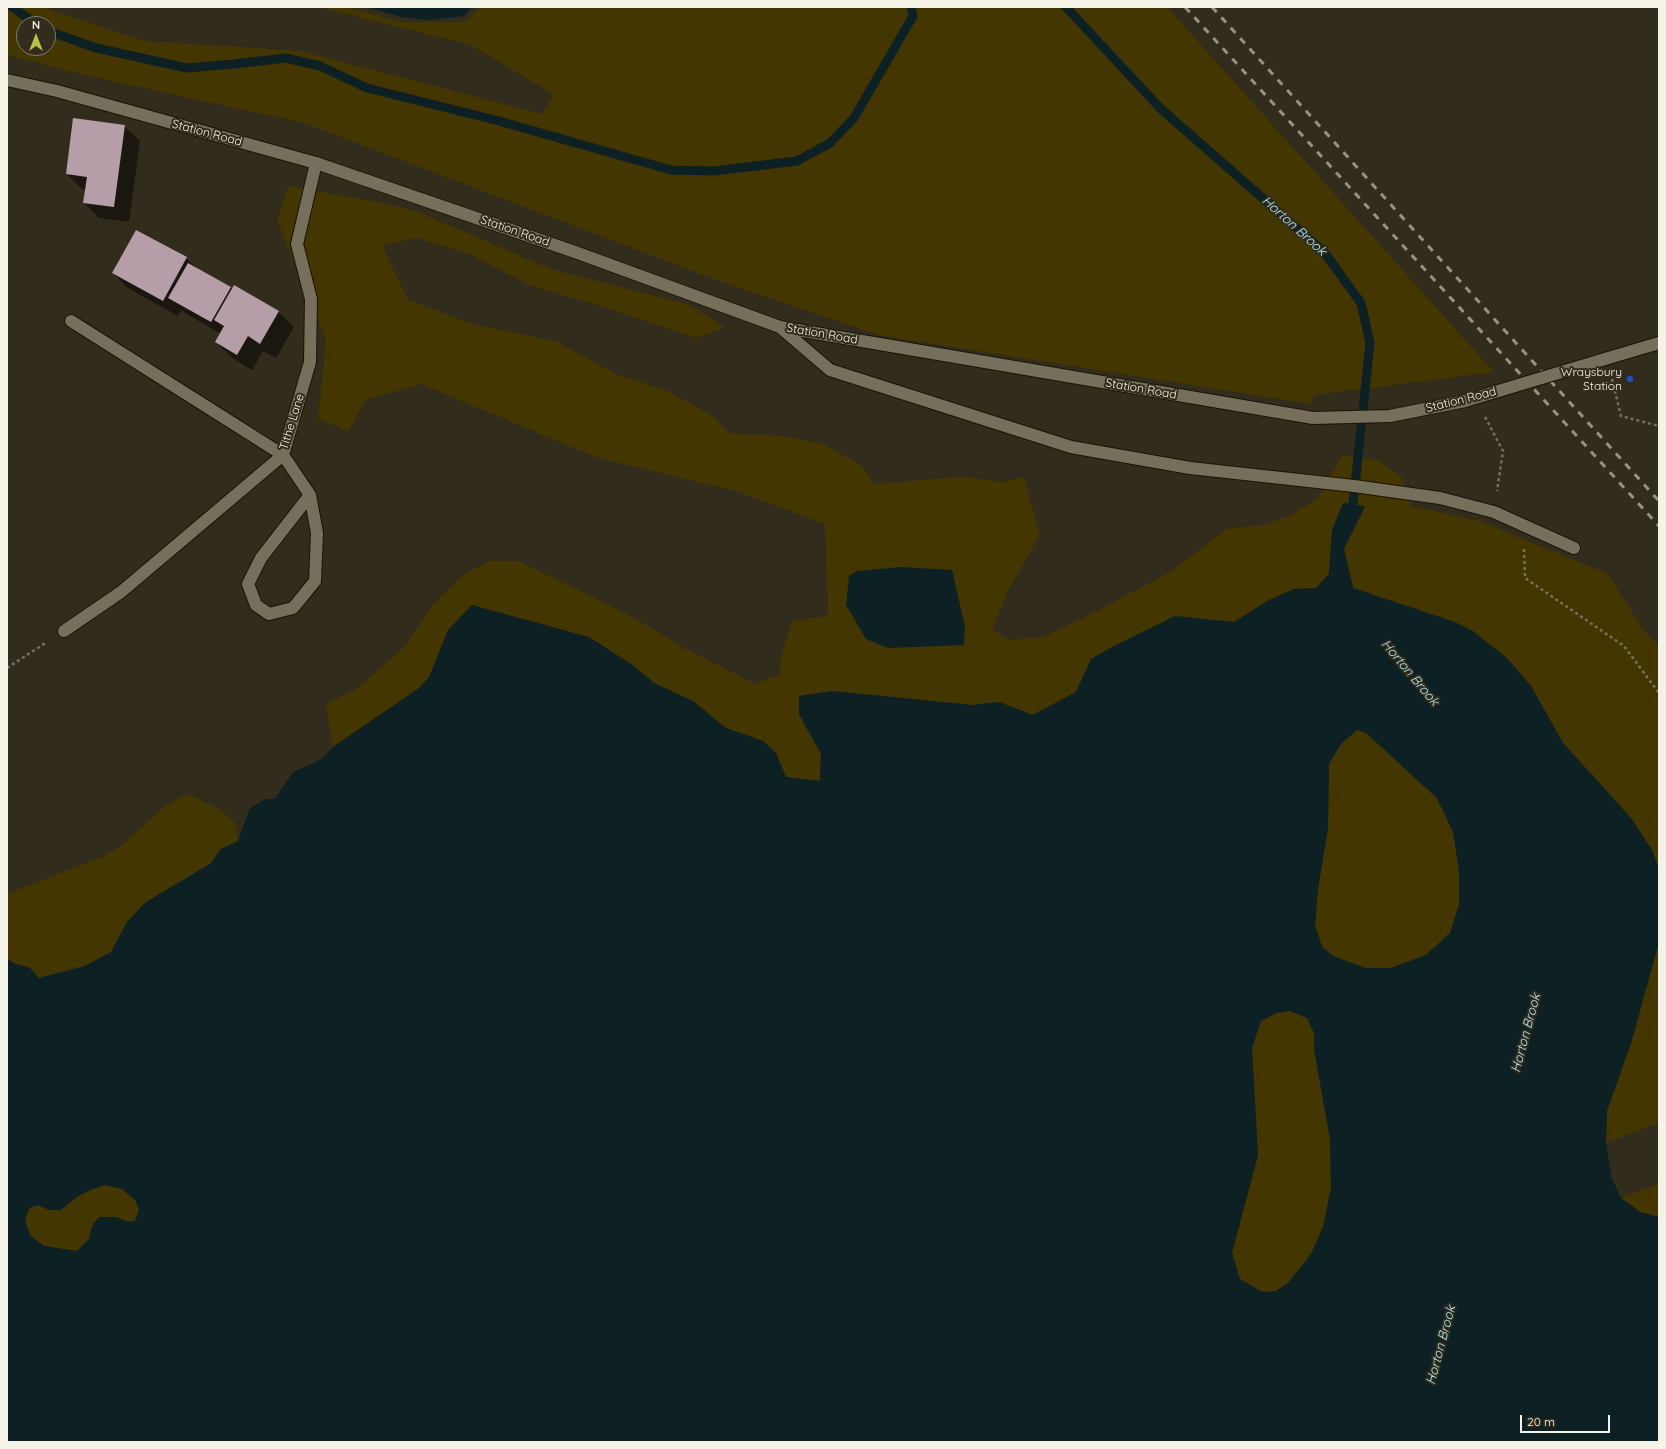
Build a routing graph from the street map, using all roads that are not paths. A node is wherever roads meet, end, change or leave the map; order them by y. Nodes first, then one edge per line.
1 (7, 80) edge
2 (316, 163) junction
3 (71, 321) dead end
4 (780, 327) junction
5 (1659, 343) edge
6 (283, 455) junction
7 (310, 495) junction
8 (1574, 548) dead end
9 (64, 631) road end

1 - 2 street, Station Road
2 - 4 street, Station Road
2 - 6 street, Tithe Lane
3 - 6 street
4 - 5 street, Station Road, bridge
4 - 8 street
6 - 7 street
6 - 9 street, Tithe Lane
7 - 7 street

